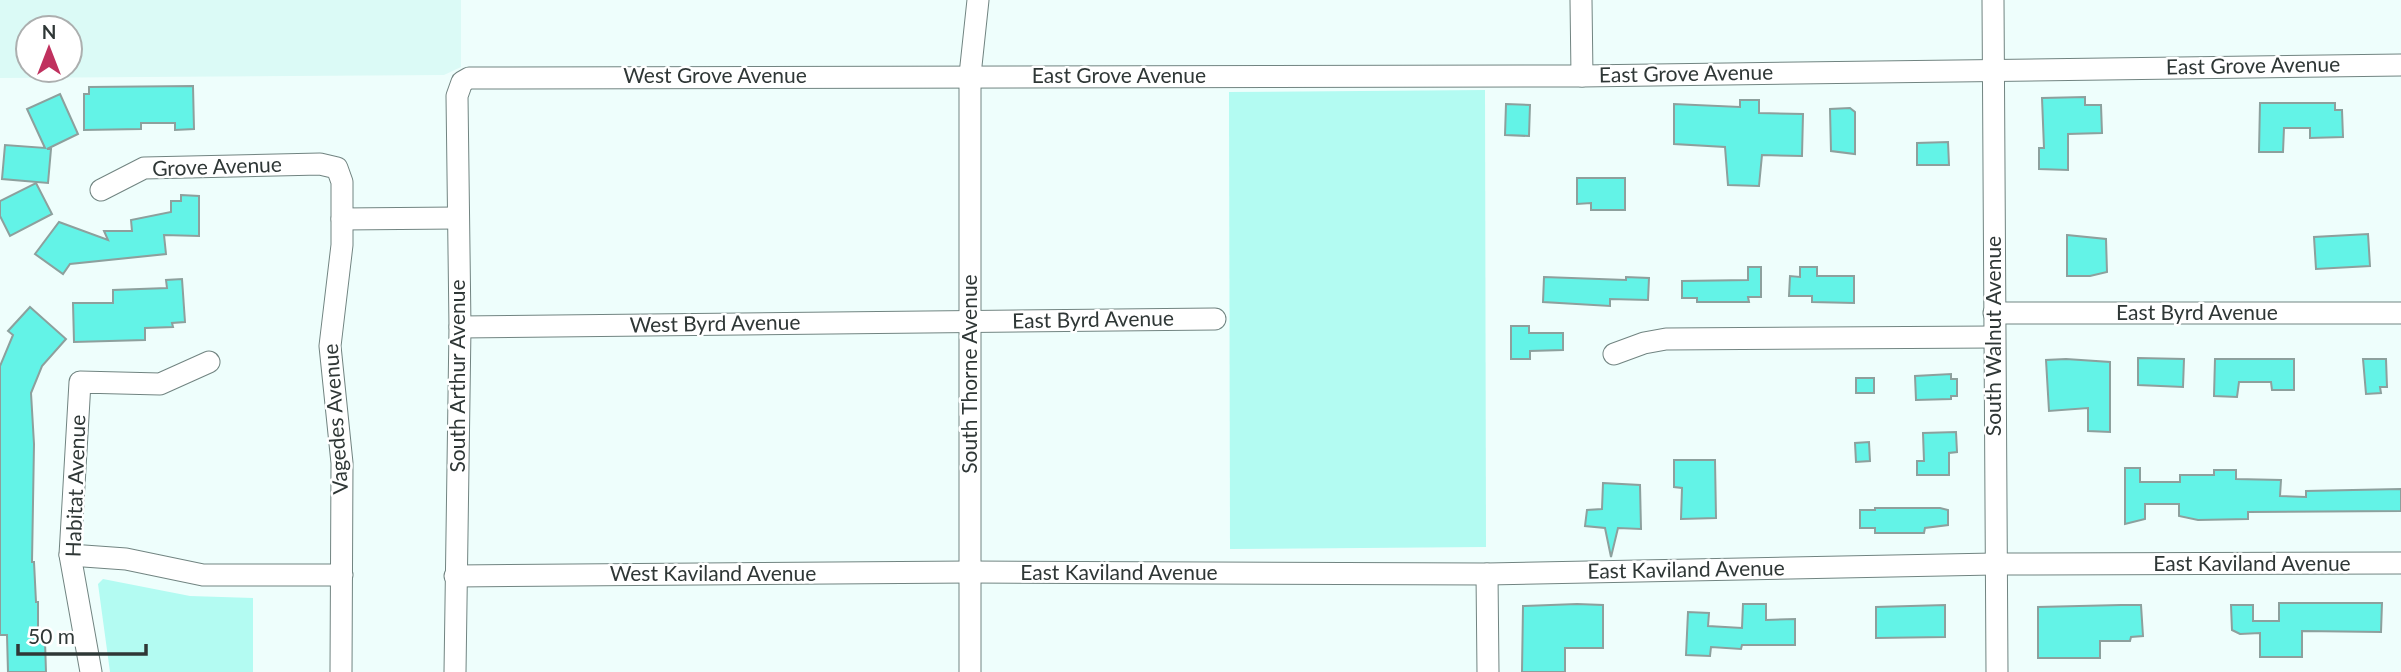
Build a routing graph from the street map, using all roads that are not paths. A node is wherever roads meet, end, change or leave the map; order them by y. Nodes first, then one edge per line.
1 (978, 0) edge
2 (1581, 0) edge
3 (1993, 0) edge
4 (2401, 65) edge
5 (1993, 69) junction
6 (970, 75) junction
7 (1582, 76) junction
8 (461, 82) joint
9 (337, 168) joint
10 (102, 190) dead end
11 (457, 218) junction
12 (342, 219) junction
13 (1994, 313) junction
14 (2401, 313) edge
15 (1215, 319) dead end
16 (970, 321) junction
17 (460, 327) junction
18 (1994, 337) junction
19 (1615, 354) dead end
20 (209, 362) dead end
21 (70, 555) junction
22 (2401, 563) edge
23 (1994, 564) junction
24 (970, 572) junction
25 (1487, 574) junction
26 (342, 575) junction
27 (455, 576) junction
28 (91, 672) edge
29 (341, 672) edge
30 (455, 672) edge
31 (970, 672) edge
32 (1488, 672) edge
33 (1997, 672) edge

1 - 6 street, South Thorne Avenue
2 - 7 street
3 - 5 street, South Walnut Avenue
4 - 5 street, East Grove Avenue
5 - 7 street, East Grove Avenue
5 - 13 street, South Walnut Avenue
6 - 7 street, East Grove Avenue
6 - 8 street, West Grove Avenue
6 - 16 street, South Thorne Avenue
8 - 11 street, South Arthur Avenue
9 - 10 street, Grove Avenue
9 - 12 street, Vagedes Avenue
11 - 12 street
11 - 17 street, South Arthur Avenue
12 - 26 street, Vagedes Avenue
13 - 14 street, East Byrd Avenue
13 - 18 street, South Walnut Avenue
15 - 16 street, East Byrd Avenue
16 - 17 street, West Byrd Avenue
16 - 24 street, South Thorne Avenue
17 - 27 street, South Arthur Avenue
18 - 19 street
18 - 23 street, South Walnut Avenue
20 - 21 street, Habitat Avenue
21 - 26 street
21 - 28 street, Habitat Avenue
22 - 23 street, East Kaviland Avenue
23 - 25 street, East Kaviland Avenue
23 - 33 street, South Walnut Avenue
24 - 25 street, East Kaviland Avenue
24 - 27 street, West Kaviland Avenue
24 - 31 street, South Thorne Avenue
25 - 32 street
26 - 29 street, Vagedes Avenue
27 - 30 street, South Arthur Avenue

